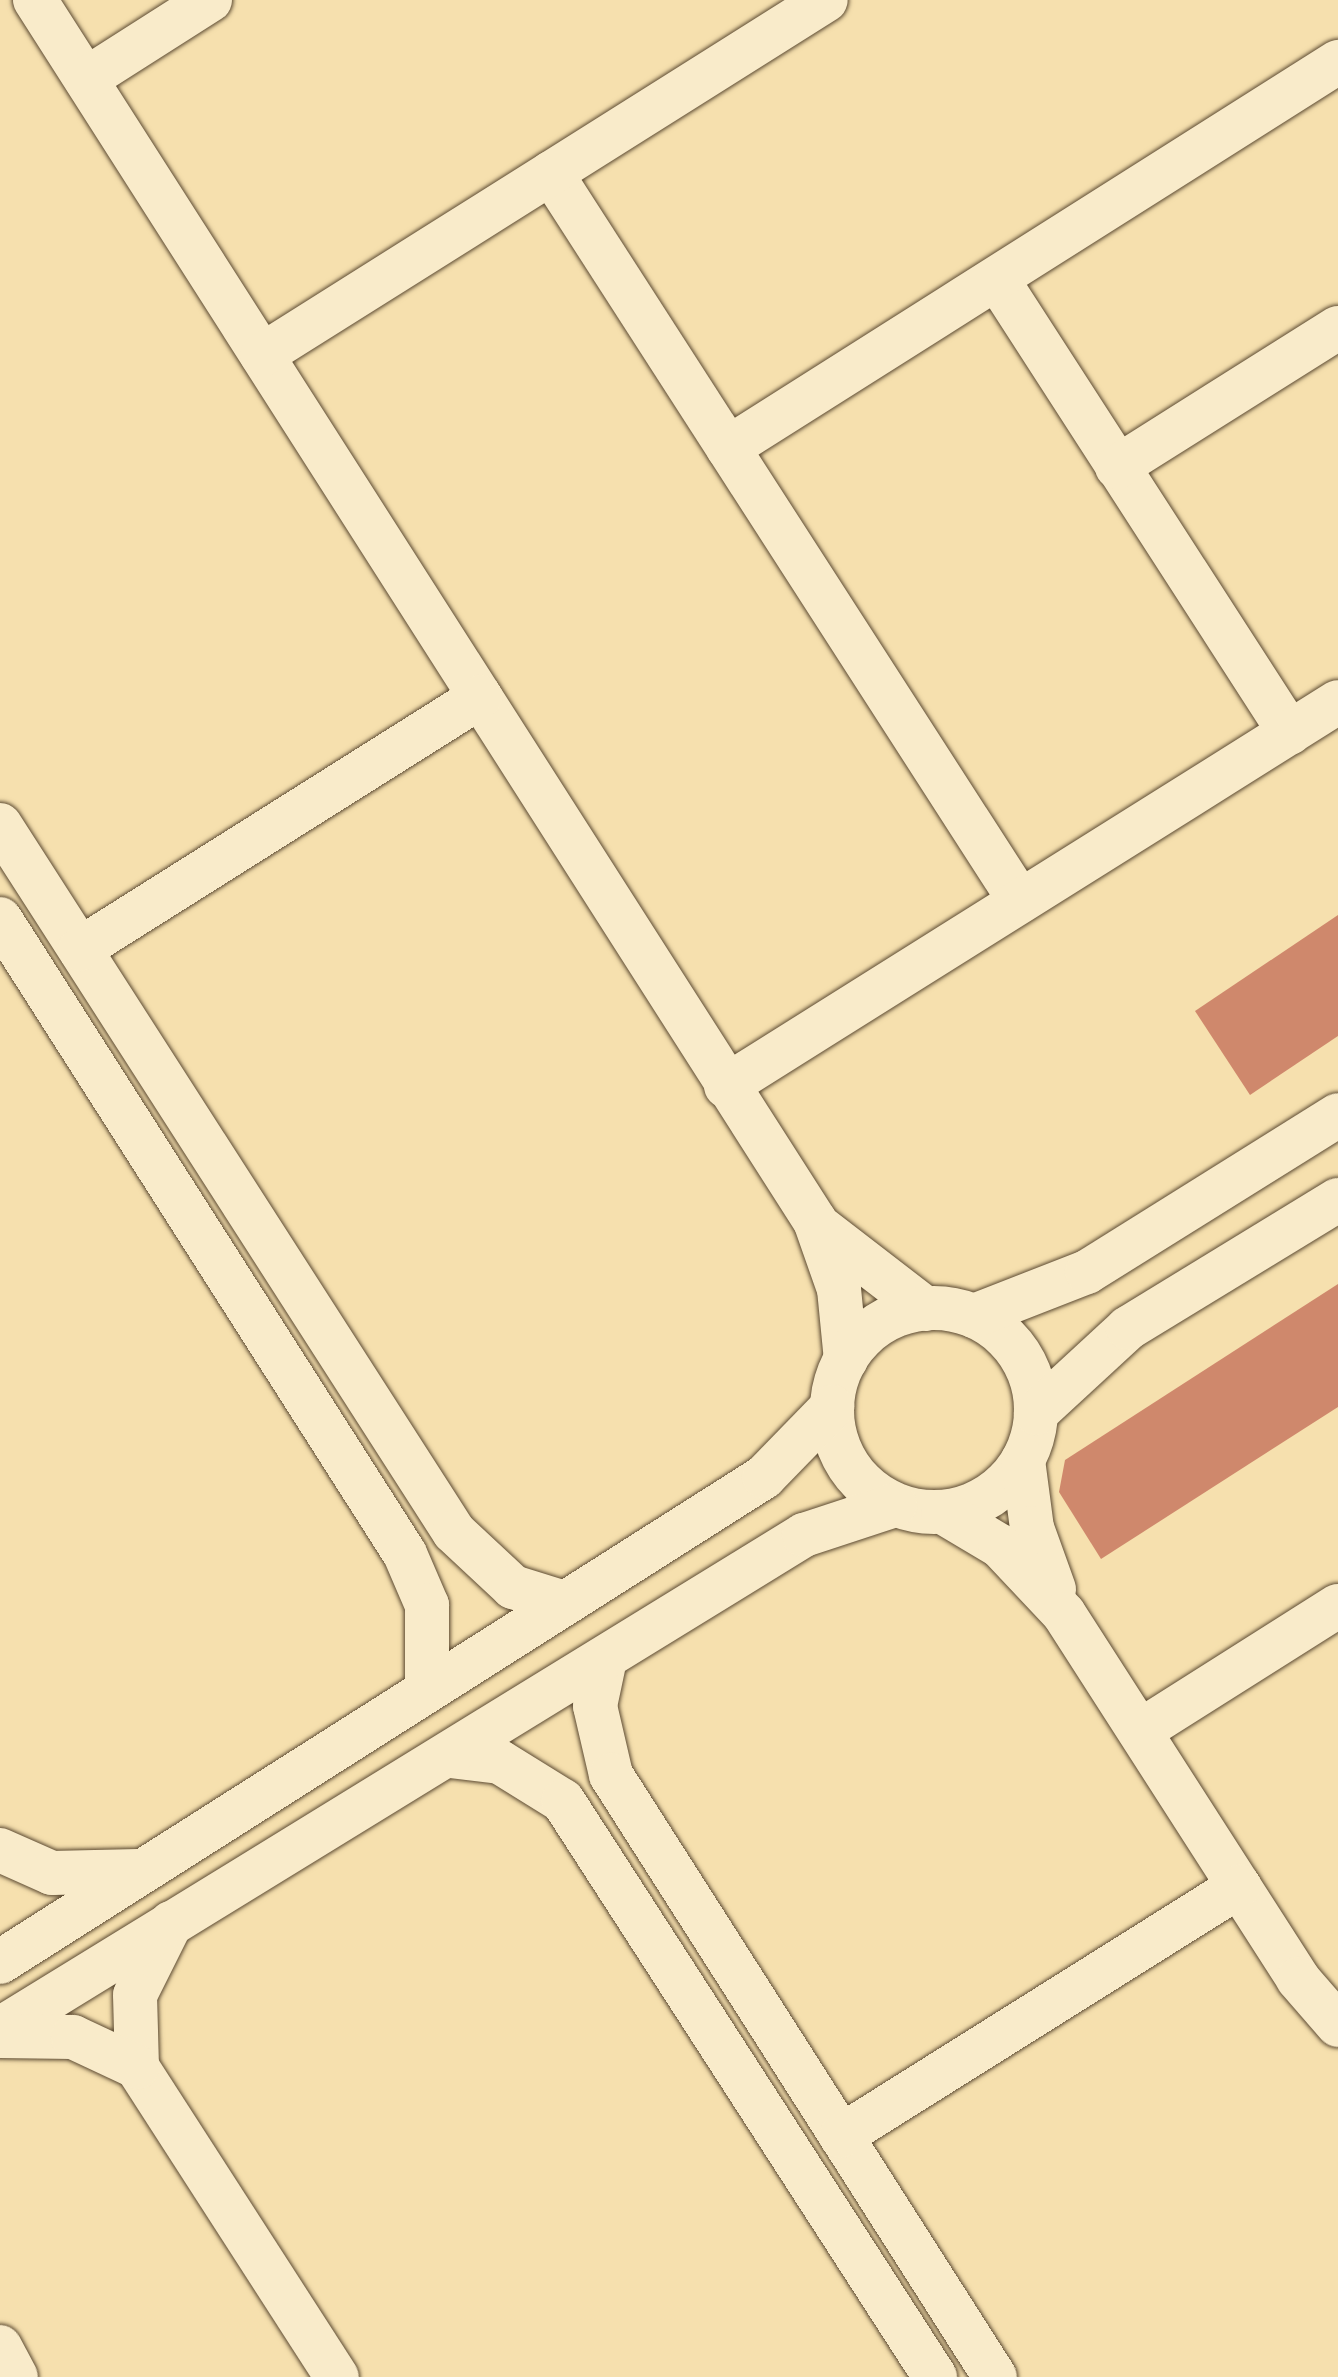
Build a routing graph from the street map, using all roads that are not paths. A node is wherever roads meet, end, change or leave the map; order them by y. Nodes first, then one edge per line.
1 (35, 0) edge
2 (210, 0) edge
3 (826, 0) edge
4 (1338, 62) edge
5 (86, 79) junction
6 (551, 173) junction
7 (997, 279) junction
8 (1338, 328) edge
9 (262, 355) junction
10 (728, 448) junction
11 (1117, 467) junction
12 (480, 697) junction
13 (1338, 702) edge
14 (1290, 733) junction
15 (0, 825) edge
16 (1020, 901) junction
17 (0, 919) edge
18 (80, 949) junction
19 (726, 1086) junction
20 (1338, 1115) edge
21 (1338, 1200) edge
22 (815, 1221) junction
23 (926, 1309) junction
24 (974, 1316) junction
25 (846, 1360) junction
26 (832, 1407) junction
27 (1036, 1413) junction
28 (1023, 1460) junction
29 (895, 1505) junction
30 (943, 1512) junction
31 (564, 1603) junction
32 (1338, 1606) edge
33 (1064, 1614) junction
34 (605, 1659) junction
35 (427, 1689) junction
36 (1140, 1731) junction
37 (450, 1756) junction
38 (0, 1850) edge
39 (148, 1869) junction
40 (1239, 1886) junction
41 (180, 1912) junction
42 (0, 1962) edge
43 (1338, 2025) edge
44 (0, 2029) edge
45 (0, 2036) edge
46 (137, 2067) junction
47 (841, 2136) junction
48 (0, 2347) edge
49 (16, 2377) edge
50 (337, 2377) edge
51 (935, 2377) edge
52 (995, 2377) edge

1 - 5 street
2 - 5 street
3 - 6 street
4 - 7 street
5 - 9 street
6 - 9 street
6 - 10 street
7 - 10 street
7 - 11 street
8 - 11 street
9 - 12 street
10 - 16 street
11 - 14 street
12 - 18 street
12 - 19 street
13 - 14 street
14 - 16 street
15 - 18 street
16 - 19 street
17 - 35 street
18 - 31 street
19 - 22 street
20 - 24 street
21 - 27 street
22 - 23 street
22 - 25 street
23 - 24 street
23 - 25 street
24 - 27 street
25 - 26 street
26 - 29 street
26 - 31 street
27 - 28 street
28 - 30 street
28 - 33 street
29 - 30 street
29 - 34 street
30 - 33 street
31 - 35 street
32 - 36 street
33 - 36 street
34 - 37 street
34 - 47 street
35 - 39 street
36 - 40 street
37 - 41 street
37 - 51 street
38 - 39 street
39 - 42 street
40 - 43 street
40 - 47 street
41 - 44 street
41 - 46 street
45 - 46 street
46 - 50 street
47 - 52 street
48 - 49 street

